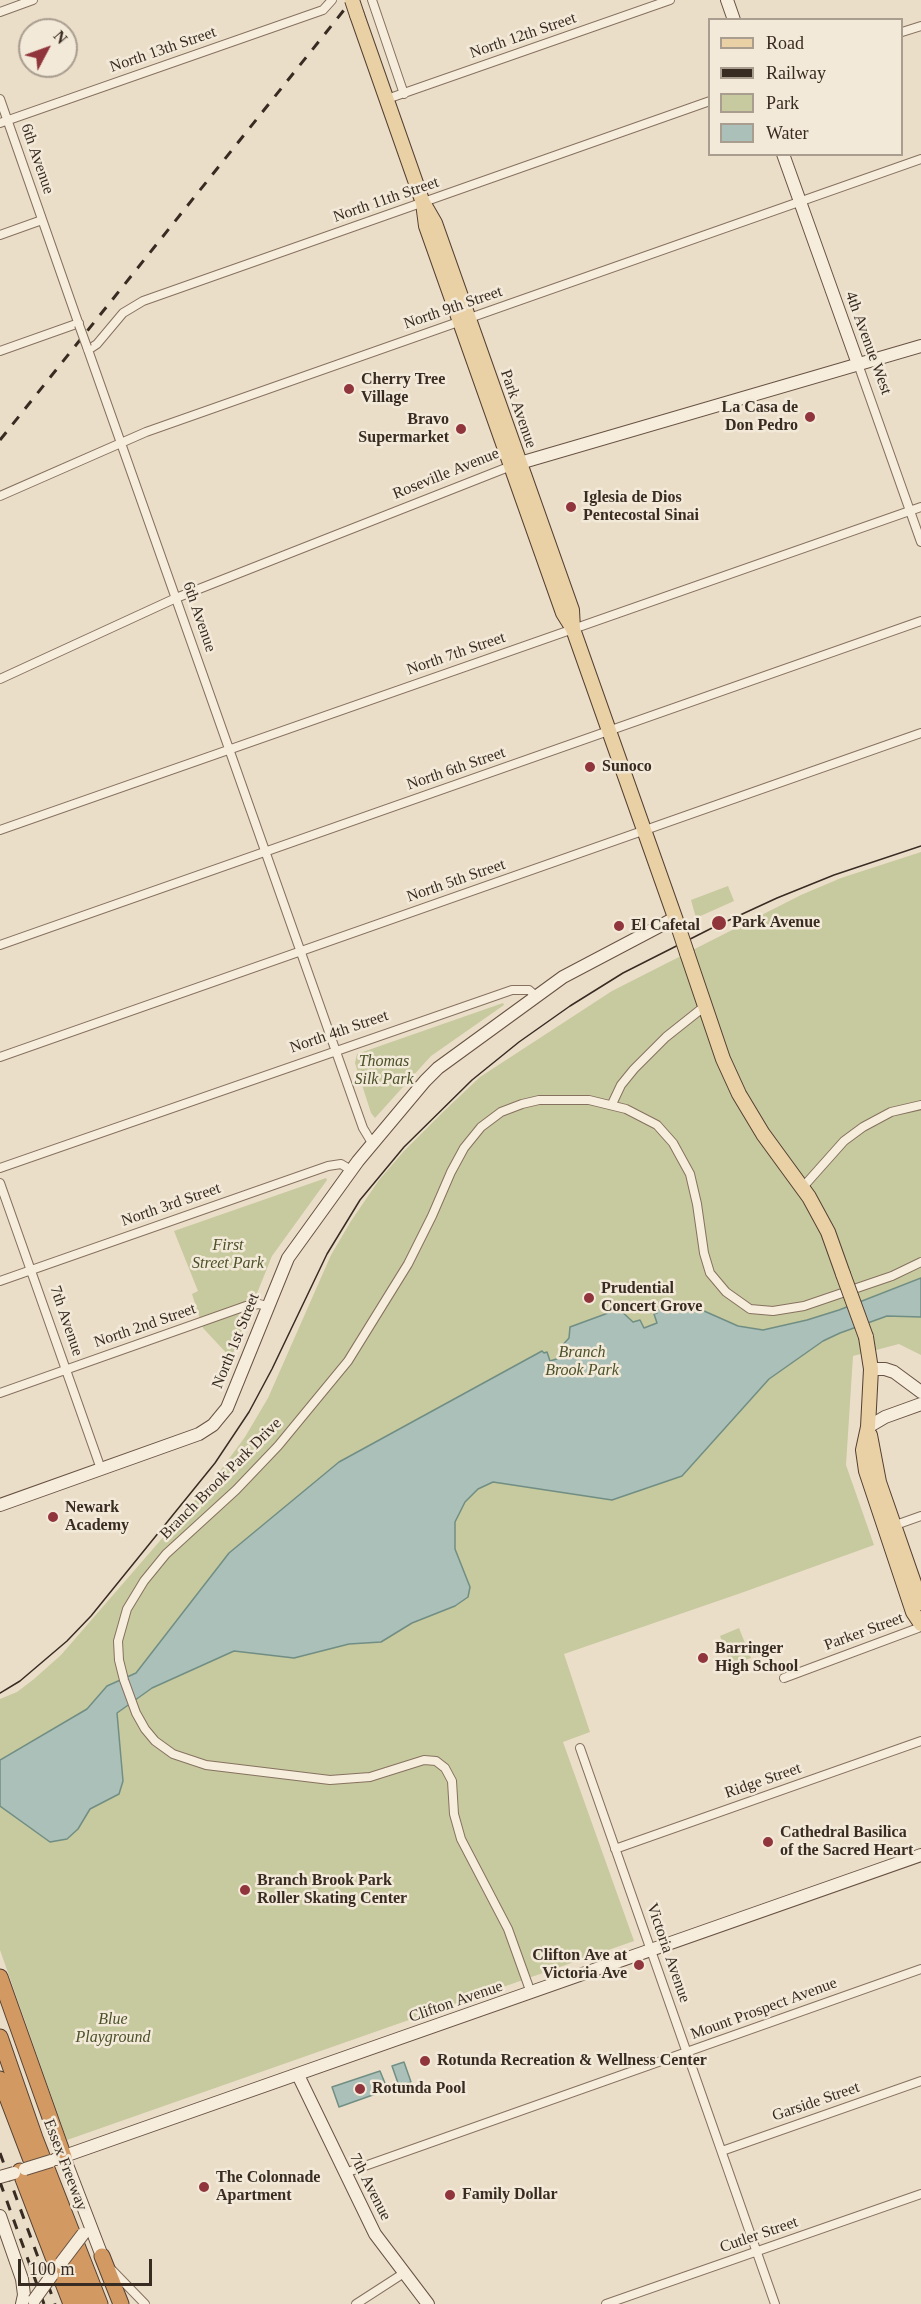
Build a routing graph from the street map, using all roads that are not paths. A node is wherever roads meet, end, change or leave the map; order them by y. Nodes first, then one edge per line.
1 (33, 0) edge
2 (352, 0) edge
3 (372, 0) edge
4 (670, 0) edge
5 (727, 0) edge
6 (332, 1) edge
7 (0, 12) edge
8 (733, 18) edge
9 (921, 26) edge
10 (903, 32) edge
11 (404, 94) junction
12 (0, 99) edge
13 (387, 99) junction
14 (708, 102) edge
15 (4, 122) edge
16 (784, 156) edge
17 (921, 159) edge
18 (800, 201) junction
19 (423, 203) junction
20 (42, 220) junction
21 (0, 235) edge
22 (464, 320) junction
23 (79, 324) junction
24 (921, 346) edge
25 (88, 348) junction
26 (0, 351) edge
27 (858, 364) junction
28 (121, 442) junction
29 (515, 465) junction
30 (0, 496) edge
31 (921, 507) edge
32 (910, 511) junction
33 (921, 542) edge
34 (176, 598) junction
35 (921, 621) edge
36 (573, 629) junction
37 (0, 679) edge
38 (609, 731) junction
39 (921, 733) edge
40 (229, 749) junction
41 (0, 830) edge
42 (644, 831) junction
43 (265, 851) junction
44 (676, 922) junction
45 (0, 945) edge
46 (301, 952) junction
47 (537, 997) junction
48 (705, 1006) junction
49 (336, 1051) junction
50 (0, 1057) edge
51 (612, 1104) junction
52 (921, 1105) edge
53 (372, 1143) junction
54 (0, 1168) edge
55 (351, 1170) junction
56 (0, 1183) edge
57 (803, 1187) junction
58 (921, 1262) edge
59 (31, 1270) junction
60 (0, 1281) edge
61 (267, 1306) junction
62 (871, 1369) junction
63 (66, 1370) junction
64 (921, 1392) edge
65 (0, 1393) edge
66 (921, 1404) edge
67 (868, 1426) junction
68 (101, 1469) junction
69 (0, 1505) edge
70 (921, 1516) edge
71 (889, 1527) junction
72 (921, 1603) edge
73 (921, 1626) edge
74 (784, 1678) dead end
75 (921, 1741) edge
76 (580, 1748) dead end
77 (615, 1849) junction
78 (921, 1855) edge
79 (651, 1950) junction
80 (921, 1969) edge
81 (0, 1977) edge
82 (531, 1993) junction
83 (0, 2037) edge
84 (687, 2052) junction
85 (298, 2075) junction
86 (0, 2079) edge
87 (921, 2081) edge
88 (722, 2151) junction
89 (58, 2159) junction
90 (20, 2171) junction
91 (345, 2173) junction
92 (0, 2177) edge
93 (921, 2194) edge
94 (86, 2215) junction
95 (0, 2216) edge
96 (757, 2252) junction
97 (104, 2260) junction
98 (57, 2269) junction
99 (404, 2273) junction
100 (632, 2300) edge
101 (28, 2303) edge
102 (71, 2304) edge
103 (86, 2304) edge
104 (100, 2304) edge
105 (120, 2304) edge
106 (145, 2304) edge
107 (356, 2304) edge
108 (428, 2304) edge
109 (606, 2304) edge
110 (775, 2304) edge

1 - 7 street
2 - 13 main road, Park Avenue, bridge
3 - 11 street
4 - 11 street, North 12th Street
5 - 8 main road
6 - 15 street, North 13th Street
9 - 10 street
11 - 13 street, North 12th Street
12 - 15 street, 6th Avenue
13 - 19 main road, Park Avenue
14 - 19 street, North 11th Street
15 - 20 street, 6th Avenue
16 - 18 main road, 4th Avenue West
17 - 18 street, North 9th Street
18 - 22 street, North 9th Street
18 - 27 main road, 4th Avenue West
19 - 22 main road, Park Avenue
19 - 25 street, North 11th Street
20 - 21 street
20 - 23 street, 6th Avenue
22 - 28 street, North 9th Street
22 - 29 main road, Park Avenue
23 - 25 street, 6th Avenue, bridge
23 - 26 street
24 - 27 main road, Roseville Avenue
25 - 28 street, 6th Avenue
27 - 29 main road, Roseville Avenue
27 - 32 street, 4th Avenue West
28 - 30 street, North 9th Street
28 - 34 street, 6th Avenue
29 - 34 street, Roseville Avenue
29 - 36 main road, Park Avenue
31 - 32 street, North 7th Street
32 - 33 street, 4th Avenue West
32 - 36 street, North 7th Street
34 - 37 street, Roseville Avenue
34 - 40 street, 6th Avenue
35 - 38 street, North 6th Street
36 - 38 main road, Park Avenue
36 - 40 street, North 7th Street
38 - 42 main road, Park Avenue
38 - 43 street, North 6th Street
39 - 42 street, North 5th Street
40 - 41 street, North 7th Street
40 - 43 street, 6th Avenue
42 - 44 main road, Park Avenue
42 - 46 street, North 5th Street
43 - 45 street, North 6th Street
43 - 46 street, 6th Avenue
44 - 47 main road
44 - 48 main road, Park Avenue, bridge
46 - 49 street, 6th Avenue
46 - 50 street, North 5th Street
47 - 49 street, North 4th Street
47 - 53 main road, North 1st Street
48 - 51 street
48 - 57 main road, Park Avenue
49 - 53 street, 6th Avenue
49 - 54 street, North 4th Street
51 - 58 street, Branch Brook Park Drive
51 - 82 street, Branch Brook Park Drive
52 - 57 street
53 - 55 main road, North 1st Street
55 - 59 street, North 3rd Street
55 - 61 main road, North 1st Street
56 - 59 street, 7th Avenue
57 - 62 main road, Park Avenue, bridge
59 - 60 street, North 3rd Street
59 - 63 street, 7th Avenue
61 - 63 street, North 2nd Street
61 - 68 main road, North 1st Street
62 - 64 main road
62 - 67 main road, Park Avenue
63 - 65 street, North 2nd Street
63 - 68 street, 7th Avenue
66 - 67 main road
67 - 71 main road, Park Avenue
68 - 69 main road, North 1st Street
70 - 71 street
71 - 72 main road, Park Avenue
71 - 73 main road, Park Avenue
73 - 74 street, Parker Street
75 - 77 street, Ridge Street
76 - 77 street, Victoria Avenue
77 - 79 street, Victoria Avenue
78 - 79 main road, Clifton Avenue
79 - 82 main road, Clifton Avenue
79 - 84 street, Victoria Avenue
80 - 84 street, Mount Prospect Avenue
81 - 89 highway
82 - 85 main road, Clifton Avenue
83 - 104 highway, Essex Freeway
84 - 88 street, Victoria Avenue
84 - 91 street, Mount Prospect Avenue
85 - 89 main road, Clifton Avenue
85 - 91 main road, 7th Avenue
86 - 103 highway, Essex Freeway
87 - 88 street, Garside Street
88 - 96 street, Victoria Avenue
89 - 90 main road, Clifton Avenue, bridge
89 - 94 main road
90 - 92 main road, Clifton Avenue, bridge
90 - 98 highway
91 - 99 main road, 7th Avenue
93 - 96 street, Cutler Street
94 - 97 main road
94 - 98 main road, bridge
95 - 101 main road
96 - 100 street, Cutler Street
96 - 110 street, Victoria Avenue
97 - 105 highway
97 - 106 street
98 - 101 main road, bridge
98 - 102 highway
99 - 107 street
99 - 108 main road, 7th Avenue
100 - 109 street, Cutler Street

